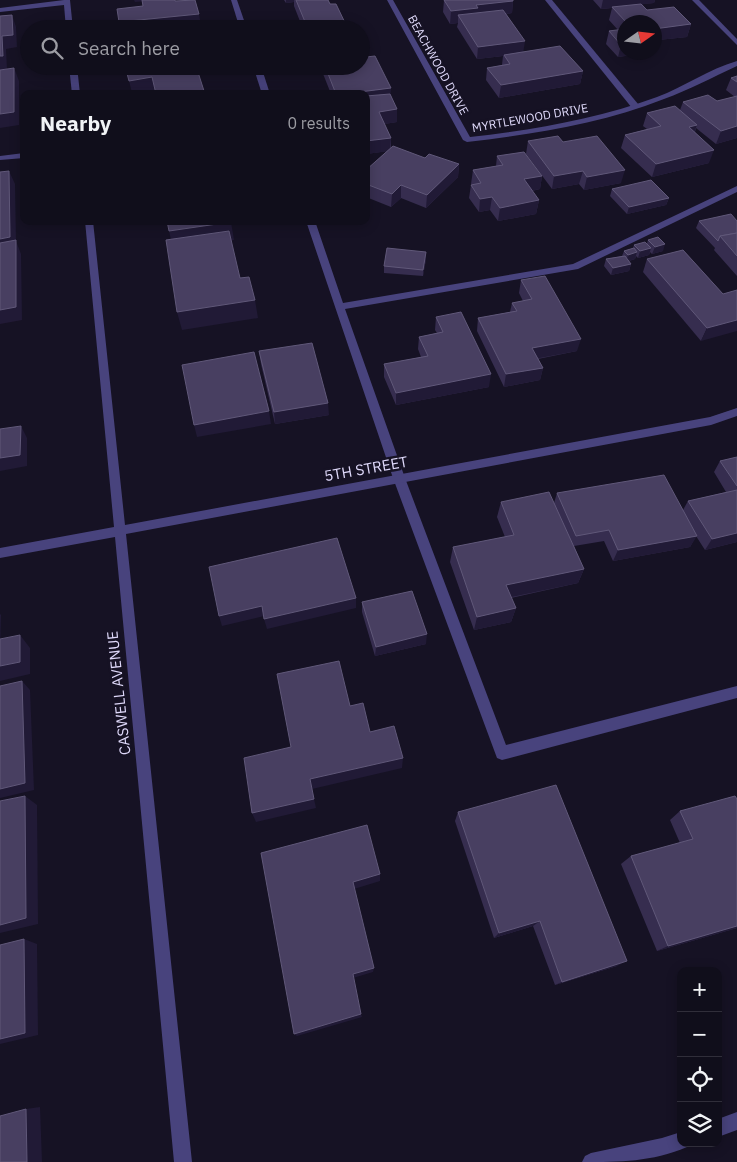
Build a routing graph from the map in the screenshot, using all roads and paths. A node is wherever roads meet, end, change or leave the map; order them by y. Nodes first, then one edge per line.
1 (234, 0) edge
2 (390, 0) edge
3 (548, 0) edge
4 (695, 0) edge
5 (67, 1) edge
6 (0, 10) edge
7 (69, 20) edge
8 (241, 20) edge
9 (737, 43) edge
10 (737, 63) edge
11 (74, 75) edge
12 (259, 75) edge
13 (76, 90) edge
14 (265, 90) edge
15 (635, 106) junction
16 (467, 140) joint
17 (20, 156) edge
18 (0, 158) edge
19 (737, 189) edge
20 (89, 225) edge
21 (311, 225) edge
22 (340, 307) junction
23 (737, 412) edge
24 (399, 478) junction
25 (119, 530) junction
26 (0, 553) edge
27 (737, 692) edge
28 (737, 1122) edge
29 (722, 1127) edge
30 (677, 1141) edge
31 (183, 1162) edge
32 (590, 1162) edge

1 - 8 street
2 - 16 street, BEACHWOOD DRIVE
3 - 15 street
4 - 9 street
5 - 6 street
5 - 7 street
10 - 15 street, MYRTLEWOOD DRIVE
11 - 13 street
12 - 14 street
15 - 16 street, MYRTLEWOOD DRIVE
17 - 18 street
19 - 22 street
20 - 25 street, CASWELL AVENUE
21 - 22 street
22 - 24 street
23 - 24 street, 5TH STREET
24 - 25 street, 5TH STREET
24 - 27 street
25 - 26 street, 5TH STREET
25 - 31 street, CASWELL AVENUE
28 - 29 street
30 - 32 street

